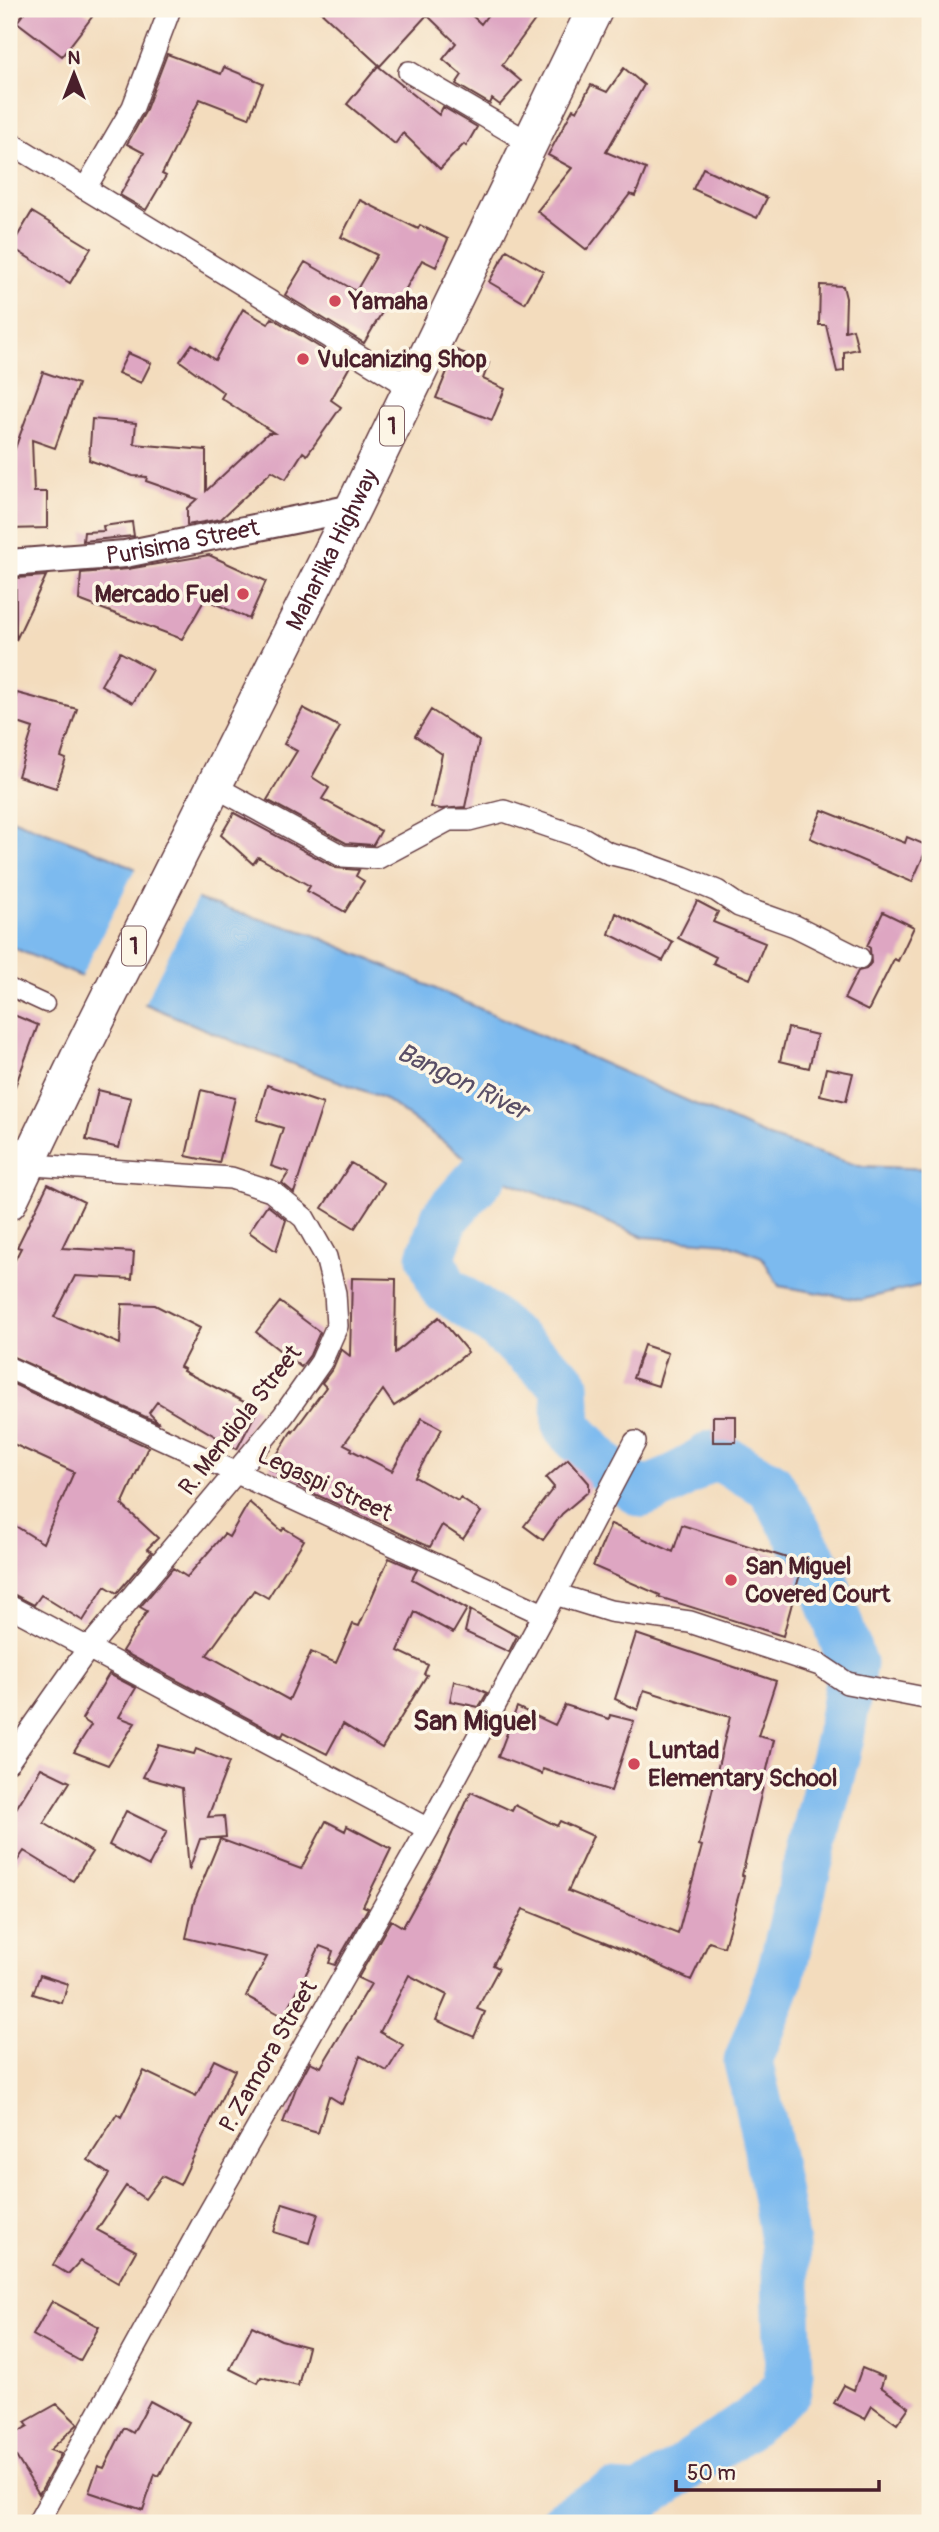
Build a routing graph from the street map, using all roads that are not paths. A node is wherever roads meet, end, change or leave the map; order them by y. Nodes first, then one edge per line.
1 (170, 9) edge
2 (595, 9) edge
3 (410, 72) dead end
4 (9, 142) edge
5 (530, 143) junction
6 (85, 189) junction
7 (410, 387) junction
8 (353, 508) junction
9 (9, 563) edge
10 (214, 786) junction
11 (859, 958) dead end
12 (9, 987) edge
13 (46, 1004) dead end
14 (18, 1164) edge
15 (9, 1202) edge
16 (9, 1368) edge
17 (635, 1442) dead end
18 (236, 1471) junction
19 (555, 1594) junction
20 (9, 1606) edge
21 (543, 1614) junction
22 (87, 1650) junction
23 (930, 1699) edge
24 (9, 1761) edge
25 (428, 1829) junction
26 (38, 2523) edge

1 - 6 street
2 - 5 highway, Maharlika Highway / 1
3 - 5 street
4 - 6 street
5 - 7 highway, Maharlika Highway / 1
6 - 7 street
7 - 8 highway, Maharlika Highway / 1
8 - 9 street, Purisima Street
8 - 10 highway, Maharlika Highway / 1
10 - 11 street
10 - 14 highway, Maharlika Highway / 1
12 - 13 street
14 - 15 highway, 1
14 - 18 street, R. Mendiola Street
16 - 18 street, Legaspi Street
17 - 19 street, P. Zamora Street
18 - 21 street, Legaspi Street
18 - 22 street, R. Mendiola Street
19 - 21 street, P. Zamora Street
19 - 23 street
20 - 22 street
21 - 25 street, P. Zamora Street
22 - 24 street, R. Mendiola Street
22 - 25 street
25 - 26 street, P. Zamora Street

